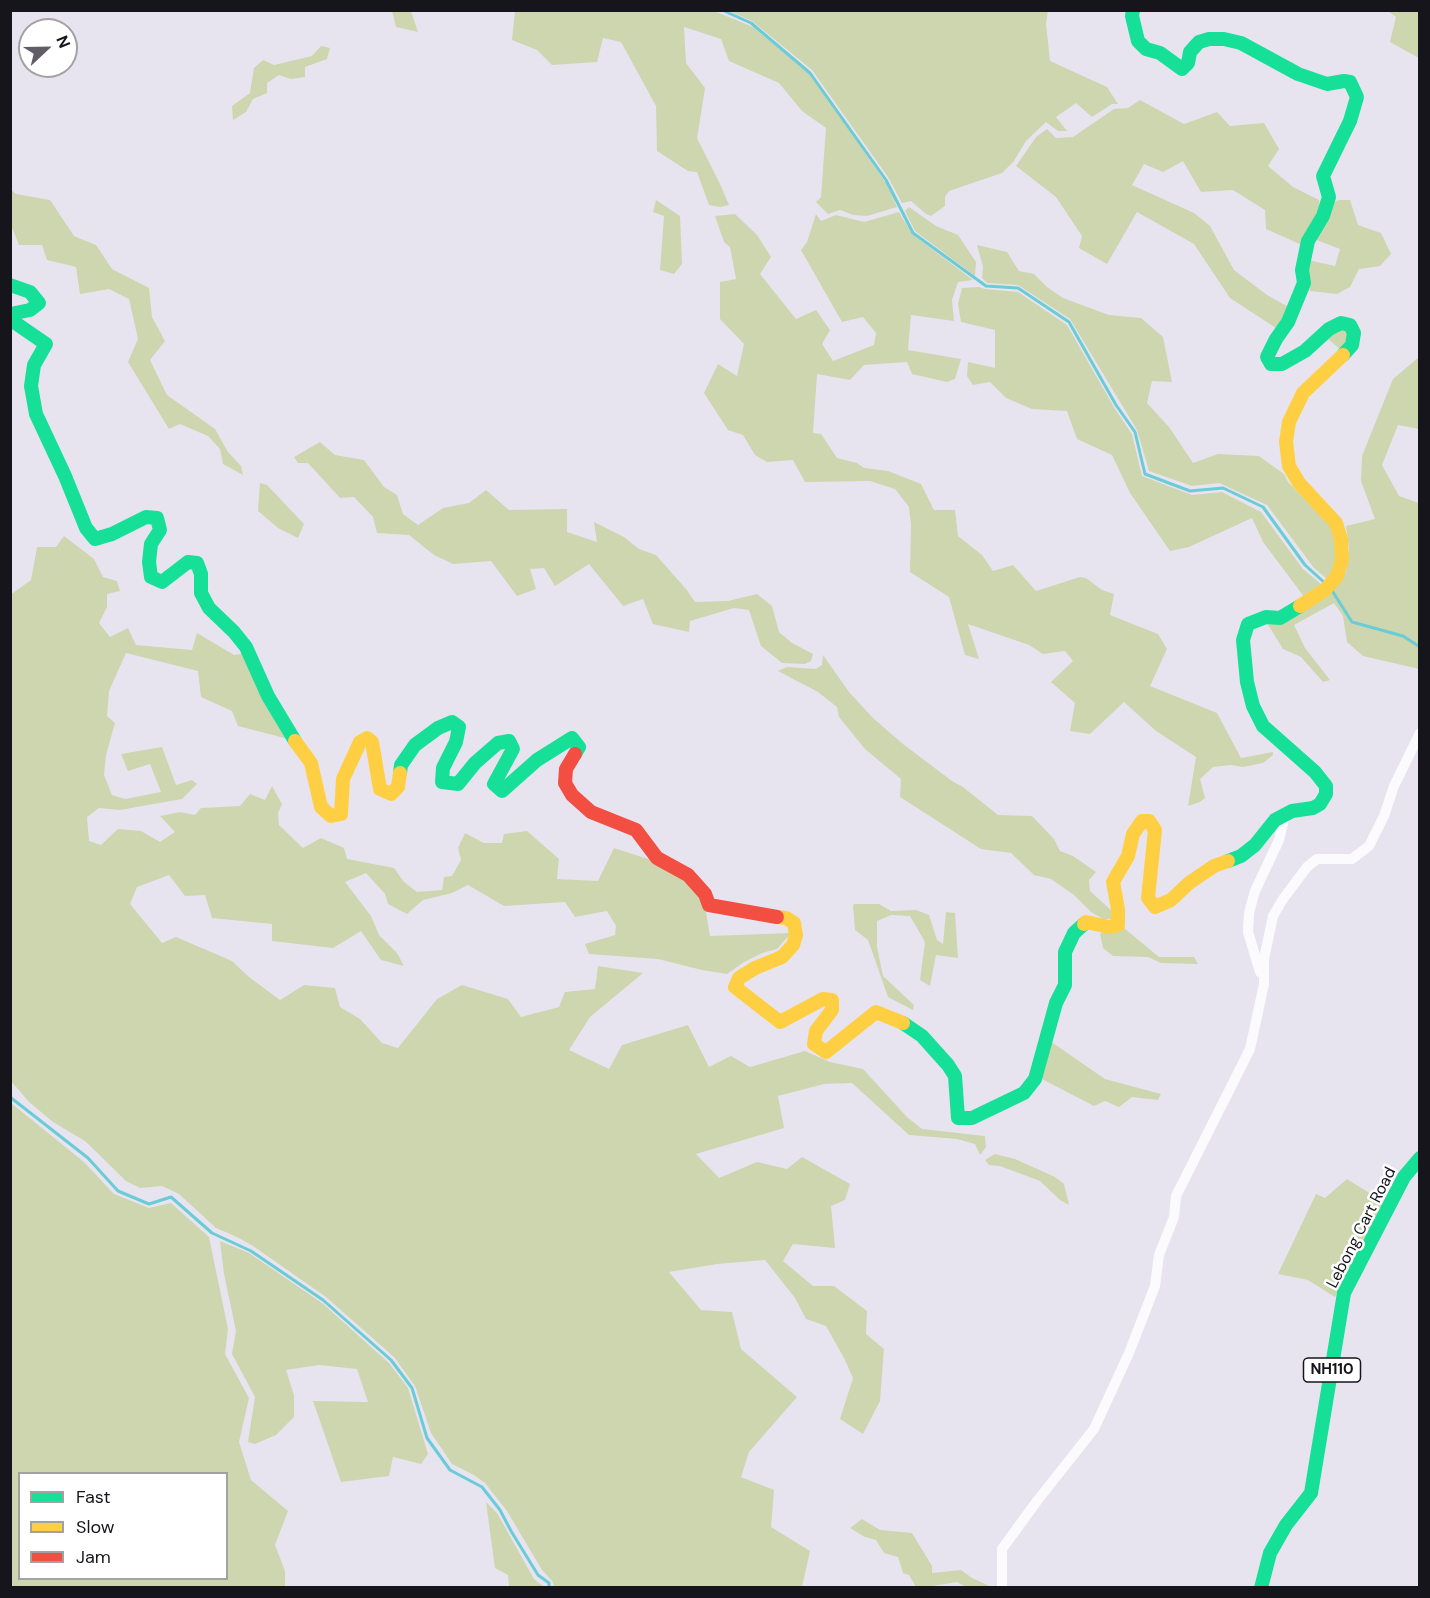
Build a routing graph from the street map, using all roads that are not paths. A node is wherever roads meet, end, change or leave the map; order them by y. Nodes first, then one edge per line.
1 (1133, 10) edge
2 (10, 285) edge
3 (1419, 733) edge
4 (1285, 815) junction
5 (1264, 984) junction
6 (1419, 1158) edge
7 (1002, 1587) edge
8 (1261, 1587) edge

1 - 4 main road
2 - 4 main road
3 - 5 street
4 - 5 street
5 - 7 street
6 - 8 main road, Lebong Cart Road / NH110

